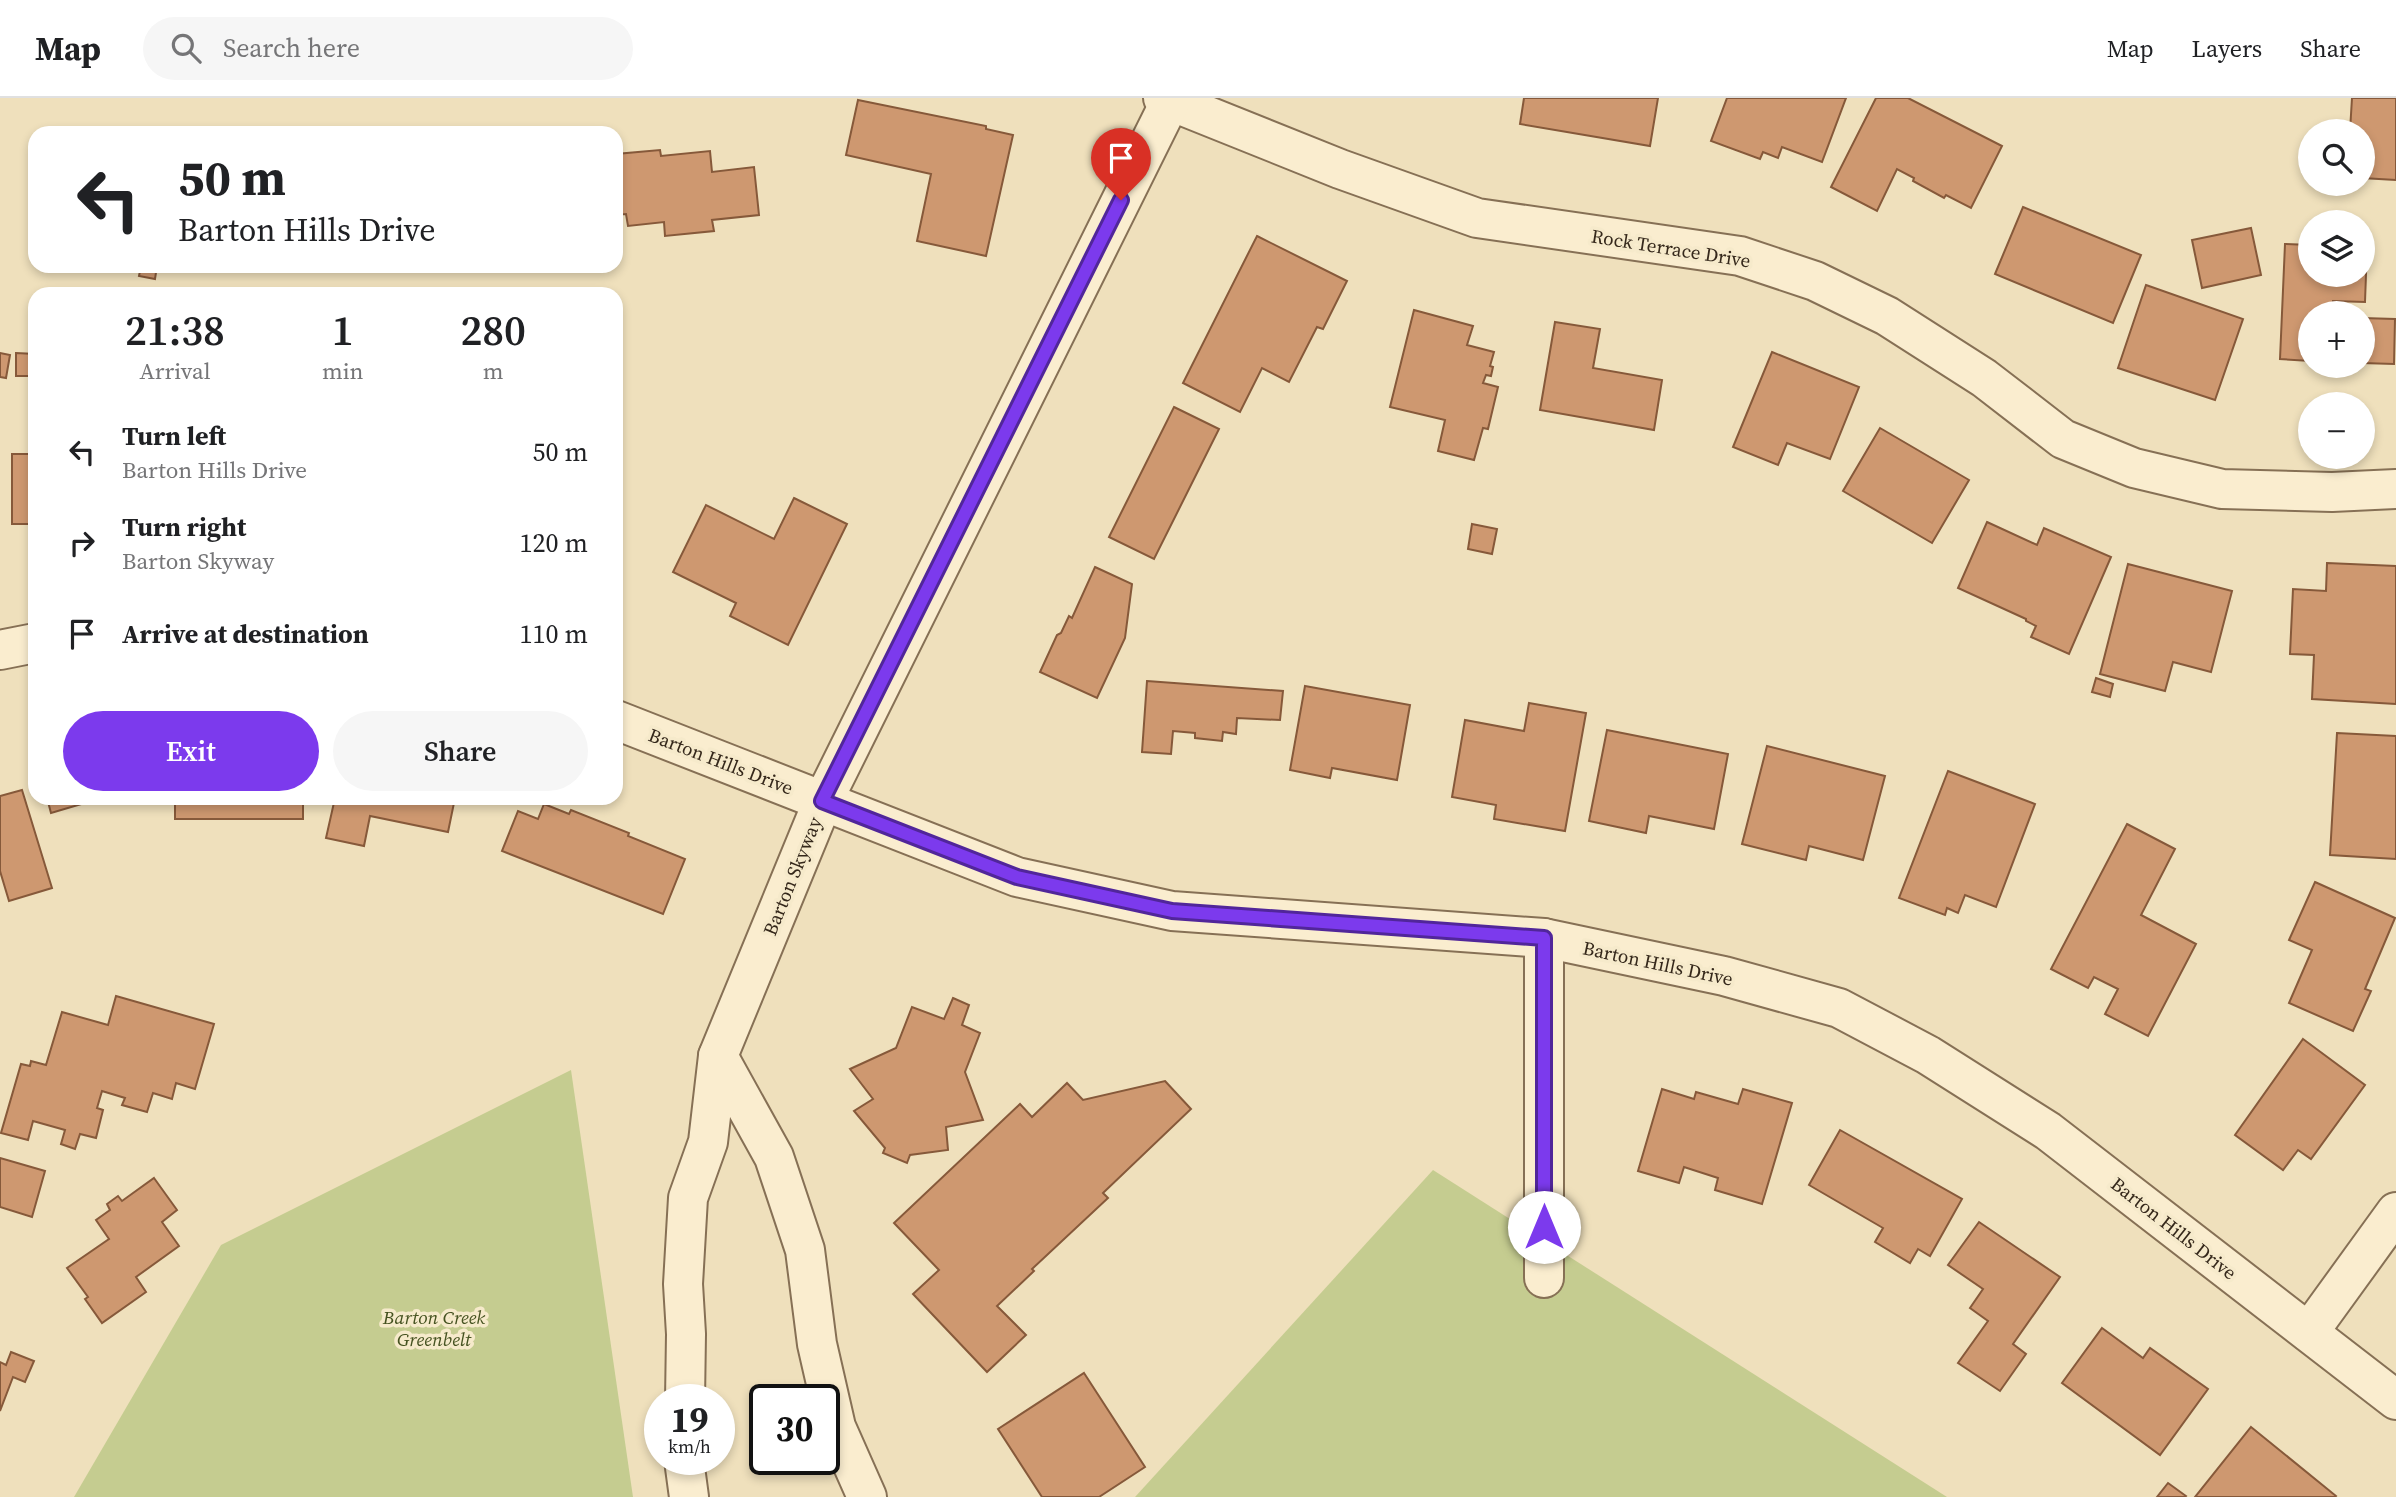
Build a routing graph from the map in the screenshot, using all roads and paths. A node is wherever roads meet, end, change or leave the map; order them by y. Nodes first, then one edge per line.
1 (1168, 99) edge
2 (2396, 489) edge
3 (28, 644) edge
4 (0, 650) edge
5 (623, 723) edge
6 (822, 801) junction
7 (1544, 938) junction
8 (718, 1056) junction
9 (2396, 1212) edge
10 (1544, 1278) dead end
11 (2309, 1332) junction
12 (685, 1384) edge
13 (2396, 1400) edge
14 (686, 1475) edge
15 (689, 1497) edge
16 (867, 1497) edge

1 - 2 street, Rock Terrace Drive
1 - 6 street, Barton Skyway
3 - 4 street
5 - 6 street, Barton Hills Drive
6 - 7 street, Barton Hills Drive
6 - 8 street, Barton Skyway
7 - 10 street
7 - 11 street, Barton Hills Drive
8 - 12 street, Barton Skyway
8 - 16 street
9 - 11 street
11 - 13 street, Barton Hills Drive
14 - 15 street

